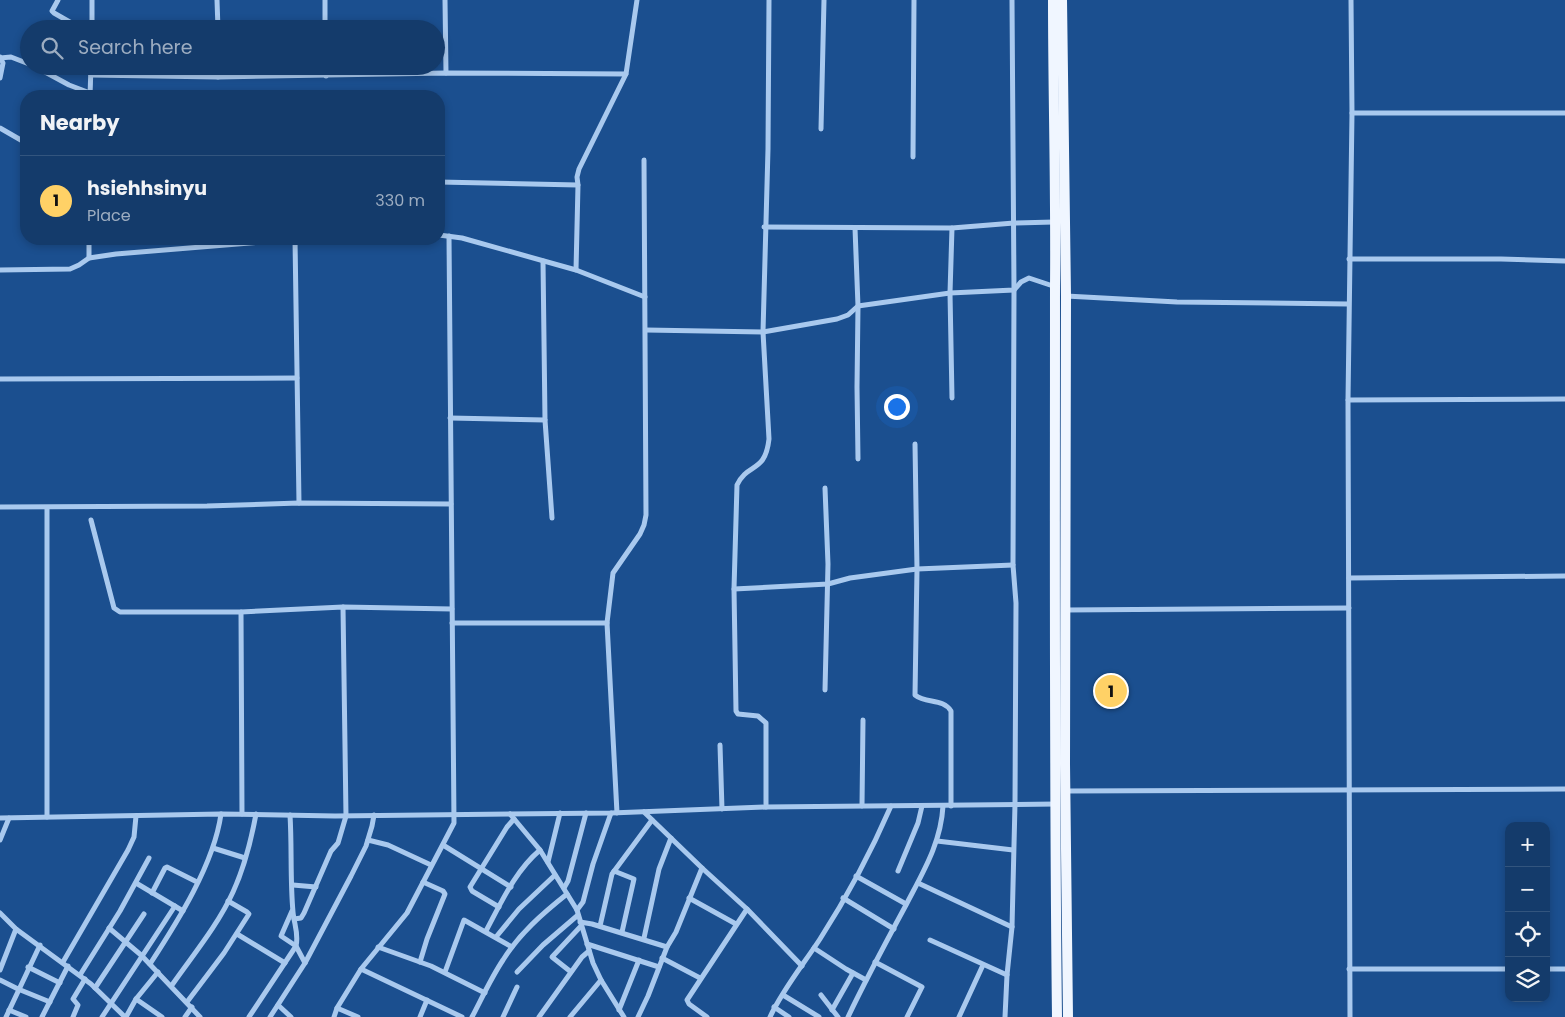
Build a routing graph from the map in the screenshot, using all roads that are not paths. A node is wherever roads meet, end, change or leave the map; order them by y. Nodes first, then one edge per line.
1 (58, 0) edge
2 (92, 0) edge
3 (218, 0) edge
4 (325, 0) edge
5 (445, 0) edge
6 (637, 0) edge
7 (769, 0) edge
8 (824, 0) edge
9 (914, 0) edge
10 (1012, 0) edge
11 (1053, 0) edge
12 (1062, 0) edge
13 (1351, 0) edge
14 (64, 20) edge
15 (92, 20) edge
16 (218, 20) edge
17 (325, 20) edge
18 (0, 58) edge
19 (20, 60) edge
20 (446, 73) joint
21 (626, 74) junction
22 (51, 75) edge
23 (91, 75) joint
24 (366, 75) edge
25 (326, 76) joint
26 (0, 78) edge
27 (218, 78) joint
28 (80, 90) edge
29 (90, 90) edge
30 (1352, 113) junction
31 (1565, 114) edge
32 (0, 128) edge
33 (821, 129) dead end
34 (20, 140) edge
35 (913, 157) dead end
36 (644, 160) dead end
37 (445, 182) edge
38 (578, 185) junction
39 (1054, 222) junction
40 (1014, 223) junction
41 (764, 227) junction
42 (855, 228) junction
43 (952, 228) junction
44 (445, 236) edge
45 (449, 236) junction
46 (89, 245) edge
47 (234, 245) edge
48 (296, 245) edge
49 (89, 258) junction
50 (1349, 259) junction
51 (543, 261) junction
52 (1565, 261) edge
53 (0, 270) edge
54 (576, 270) junction
55 (1055, 287) junction
56 (1014, 290) junction
57 (1066, 291) junction
58 (950, 293) junction
59 (645, 297) junction
60 (1348, 304) junction
61 (858, 306) junction
62 (646, 330) junction
63 (763, 332) junction
64 (297, 378) junction
65 (0, 379) edge
66 (952, 398) dead end
67 (1565, 398) edge
68 (1348, 400) junction
69 (450, 418) junction
70 (545, 420) junction
71 (915, 444) dead end
72 (858, 458) dead end
73 (825, 488) dead end
74 (299, 503) junction
75 (451, 504) junction
76 (0, 507) edge
77 (47, 508) junction
78 (552, 518) dead end
79 (91, 520) dead end
80 (1013, 565) junction
81 (917, 569) junction
82 (1565, 576) edge
83 (1349, 578) junction
84 (828, 584) junction
85 (734, 589) junction
86 (343, 608) junction
87 (1349, 608) junction
88 (452, 609) junction
89 (1066, 610) junction
90 (241, 612) junction
91 (452, 623) junction
92 (607, 623) junction
93 (825, 690) dead end
94 (863, 720) dead end
95 (720, 745) dead end
96 (1565, 789) edge
97 (1349, 790) junction
98 (1065, 791) junction
99 (1015, 804) junction
100 (1060, 804) junction
101 (862, 806) junction
102 (891, 806) junction
103 (922, 806) junction
104 (942, 806) junction
105 (951, 806) junction
106 (766, 807) junction
107 (722, 809) junction
108 (644, 812) junction
109 (560, 813) junction
110 (586, 813) junction
111 (614, 813) junction
112 (222, 814) junction
113 (242, 814) junction
114 (256, 814) junction
115 (453, 814) junction
116 (510, 814) junction
117 (290, 815) junction
118 (374, 815) junction
119 (136, 816) junction
120 (346, 816) junction
121 (47, 817) junction
122 (0, 818) edge
123 (9, 818) junction
124 (514, 819) junction
125 (652, 820) junction
126 (671, 838) junction
127 (0, 840) edge
128 (368, 840) junction
129 (937, 841) junction
130 (443, 844) junction
131 (213, 848) junction
132 (540, 850) junction
133 (1013, 850) junction
134 (148, 858) dead end
135 (245, 858) junction
136 (548, 862) junction
137 (431, 865) junction
138 (482, 868) junction
139 (702, 868) junction
140 (614, 871) junction
141 (898, 872) dead end
142 (555, 874) junction
143 (856, 876) junction
144 (197, 882) junction
145 (422, 882) junction
146 (136, 883) junction
147 (918, 883) junction
148 (293, 885) junction
149 (511, 887) junction
150 (316, 888) junction
151 (564, 888) junction
152 (152, 892) junction
153 (567, 894) junction
154 (689, 898) junction
155 (843, 898) junction
156 (228, 902) junction
157 (906, 904) junction
158 (175, 906) junction
159 (498, 907) junction
160 (747, 909) junction
161 (293, 910) junction
162 (183, 911) junction
163 (0, 913) edge
164 (577, 913) junction
165 (144, 914) dead end
166 (294, 919) junction
167 (581, 924) junction
168 (736, 924) junction
169 (600, 926) junction
170 (1012, 927) junction
171 (110, 928) junction
172 (16, 929) junction
173 (894, 929) junction
174 (486, 931) junction
175 (622, 932) junction
176 (237, 934) junction
177 (496, 937) junction
178 (644, 938) junction
179 (930, 940) dead end
180 (126, 942) junction
181 (587, 944) junction
182 (40, 945) junction
183 (296, 946) junction
184 (378, 947) junction
185 (512, 947) junction
186 (667, 947) junction
187 (814, 948) junction
188 (589, 951) junction
189 (141, 955) junction
190 (662, 958) junction
191 (639, 960) junction
192 (63, 962) junction
193 (420, 962) junction
194 (875, 962) junction
195 (285, 963) junction
196 (150, 964) junction
197 (305, 964) junction
198 (983, 964) junction
199 (68, 966) junction
200 (802, 966) junction
201 (28, 967) junction
202 (659, 967) junction
203 (361, 969) junction
204 (1349, 969) junction
205 (1505, 969) edge
206 (1550, 969) edge
207 (1565, 969) edge
208 (0, 970) edge
209 (158, 972) junction
210 (445, 972) junction
211 (517, 972) dead end
212 (571, 972) junction
213 (853, 973) junction
214 (1007, 975) junction
215 (83, 977) junction
216 (700, 978) junction
217 (0, 980) edge
218 (601, 980) junction
219 (866, 980) junction
220 (60, 983) junction
221 (172, 985) junction
222 (517, 987) dead end
223 (96, 988) junction
224 (18, 989) junction
225 (485, 993) junction
226 (783, 994) junction
227 (821, 995) dead end
228 (136, 999) junction
229 (427, 1000) junction
230 (50, 1002) junction
231 (187, 1002) junction
232 (111, 1004) junction
233 (278, 1005) junction
234 (192, 1007) junction
235 (774, 1007) junction
236 (337, 1008) junction
237 (9, 1010) junction
238 (619, 1010) junction
239 (832, 1010) junction
240 (460, 1016) edge
241 (6, 1017) edge
242 (26, 1017) edge
243 (42, 1017) edge
244 (73, 1017) edge
245 (102, 1017) edge
246 (126, 1017) edge
247 (162, 1017) edge
248 (185, 1017) edge
249 (200, 1017) edge
250 (249, 1017) edge
251 (270, 1017) edge
252 (291, 1017) edge
253 (334, 1017) edge
254 (358, 1017) edge
255 (420, 1017) edge
256 (473, 1017) edge
257 (503, 1017) edge
258 (540, 1017) edge
259 (570, 1017) edge
260 (624, 1017) edge
261 (638, 1017) edge
262 (707, 1017) edge
263 (770, 1017) edge
264 (789, 1017) edge
265 (819, 1017) edge
266 (838, 1017) edge
267 (848, 1017) edge
268 (907, 1017) edge
269 (959, 1017) edge
270 (1005, 1017) edge
271 (1057, 1017) edge
272 (1068, 1017) edge
273 (1350, 1017) edge

1 - 14 street
2 - 15 street
3 - 16 street
4 - 17 street
5 - 20 street
6 - 21 street
7 - 41 street
8 - 33 street
9 - 35 street
10 - 40 street
11 - 39 main road
12 - 57 main road
13 - 30 street
18 - 19 street
18 - 26 street
20 - 21 street
21 - 38 street
22 - 28 street
23 - 27 street
23 - 29 street
24 - 25 street
25 - 27 street
30 - 31 street
30 - 50 street
32 - 34 street
36 - 59 street
37 - 38 street
38 - 54 street
39 - 40 street
39 - 55 main road
40 - 43 street
40 - 56 street
41 - 42 street
41 - 63 street
42 - 43 street
42 - 61 street
43 - 58 street
44 - 45 street
45 - 51 street
45 - 69 street
46 - 49 street
47 - 49 street
48 - 64 street
49 - 53 street
50 - 52 street
50 - 60 street
51 - 54 street
51 - 70 street
54 - 59 street
55 - 56 street
55 - 57 street
55 - 100 main road
56 - 58 street
56 - 80 street
57 - 60 street
57 - 89 main road
58 - 61 street
58 - 66 street
59 - 62 street
60 - 68 street
61 - 63 street
61 - 72 street
62 - 63 street
62 - 92 street
63 - 85 street
64 - 65 street
64 - 74 street
67 - 68 street
68 - 83 street
69 - 70 street
69 - 75 street
70 - 78 street
71 - 81 street
73 - 84 street
74 - 75 street
74 - 77 street
75 - 88 street
76 - 77 street
77 - 121 street
79 - 90 street
80 - 81 street
80 - 99 street
81 - 84 street
81 - 105 street
82 - 83 street
83 - 87 street
84 - 85 street
84 - 93 street
85 - 106 street
86 - 88 street
86 - 90 street
86 - 120 street
87 - 89 street
87 - 97 street
88 - 91 street
89 - 98 main road
90 - 113 street
91 - 92 street
91 - 115 street
92 - 111 street
94 - 101 street
95 - 107 street
96 - 97 street
97 - 98 street
97 - 204 street
98 - 100 main road
99 - 100 street
99 - 105 street
99 - 133 street
100 - 271 main road
100 - 272 main road
101 - 102 street
101 - 106 street
102 - 103 street
102 - 143 street
103 - 104 street
103 - 141 street
104 - 105 street
104 - 129 street
106 - 107 street
107 - 108 street
108 - 111 street
108 - 125 street
109 - 110 street
109 - 116 street
109 - 136 street
110 - 111 street
110 - 151 street
111 - 164 street
112 - 113 street
112 - 119 street
112 - 131 street
113 - 114 street
114 - 117 street
114 - 135 street
115 - 116 street
115 - 118 street
115 - 130 street
116 - 124 street
117 - 120 street
117 - 148 street
118 - 120 street
118 - 128 street
119 - 121 street
119 - 192 street
120 - 150 street
121 - 123 street
122 - 123 street
123 - 127 street
124 - 132 street
124 - 138 street
125 - 126 street
125 - 140 street
126 - 139 street
126 - 178 street
128 - 137 street
128 - 197 street
129 - 133 street
129 - 147 street
130 - 137 street
130 - 138 street
131 - 135 street
131 - 144 street
132 - 136 street
132 - 149 street
133 - 170 street
134 - 146 street
135 - 156 street
136 - 142 street
137 - 145 street
138 - 149 street
138 - 159 street
139 - 154 street
139 - 160 street
140 - 169 street
140 - 175 street
142 - 151 street
142 - 177 street
143 - 155 street
143 - 157 street
144 - 152 street
144 - 162 street
145 - 184 street
145 - 193 street
146 - 152 street
146 - 171 street
147 - 157 street
147 - 170 street
148 - 150 street
148 - 161 street
149 - 159 street
150 - 166 street
151 - 153 street
152 - 158 street
153 - 164 street
153 - 185 street
154 - 168 street
154 - 186 street
155 - 173 street
155 - 187 street
156 - 176 street
156 - 221 street
157 - 173 street
158 - 162 street
158 - 189 street
159 - 174 street
160 - 168 street
160 - 200 street
161 - 166 street
161 - 183 street
162 - 196 street
163 - 172 street
164 - 167 street
164 - 211 street
165 - 180 street
166 - 183 street
167 - 169 street
167 - 181 street
167 - 212 street
168 - 216 street
169 - 175 street
170 - 214 street
171 - 180 street
171 - 215 street
172 - 182 street
172 - 208 street
173 - 194 street
174 - 177 street
174 - 210 street
175 - 178 street
176 - 195 street
176 - 231 street
177 - 185 street
178 - 186 street
179 - 198 street
180 - 189 street
180 - 223 street
181 - 188 street
181 - 191 street
182 - 192 street
182 - 201 street
183 - 195 street
183 - 197 street
184 - 193 street
184 - 203 street
185 - 225 street
186 - 190 street
187 - 200 street
187 - 213 street
188 - 212 street
188 - 218 street
189 - 196 street
189 - 232 street
190 - 202 street
190 - 216 street
191 - 202 street
191 - 238 street
192 - 199 street
193 - 210 street
194 - 219 street
194 - 268 street
195 - 250 street
196 - 209 street
197 - 233 street
198 - 214 street
198 - 269 street
199 - 215 street
199 - 220 street
200 - 226 street
201 - 220 street
201 - 224 street
202 - 261 street
203 - 229 street
203 - 236 street
204 - 205 street
204 - 273 street
206 - 207 street
209 - 221 street
209 - 228 street
210 - 225 street
212 - 258 street
213 - 219 street
213 - 239 street
214 - 270 street
215 - 223 street
215 - 244 street
216 - 262 street
217 - 224 street
218 - 238 street
218 - 259 street
219 - 267 street
220 - 230 street
221 - 231 street
222 - 257 street
223 - 232 street
224 - 230 street
224 - 237 street
225 - 256 street
226 - 235 street
226 - 265 street
227 - 239 street
228 - 246 street
228 - 247 street
229 - 240 street
229 - 255 street
230 - 243 street
231 - 234 street
232 - 245 street
232 - 246 street
233 - 251 street
233 - 252 street
234 - 248 street
234 - 249 street
235 - 263 street
235 - 264 street
236 - 253 street
236 - 254 street
237 - 241 street
237 - 242 street
238 - 260 street
239 - 266 street

